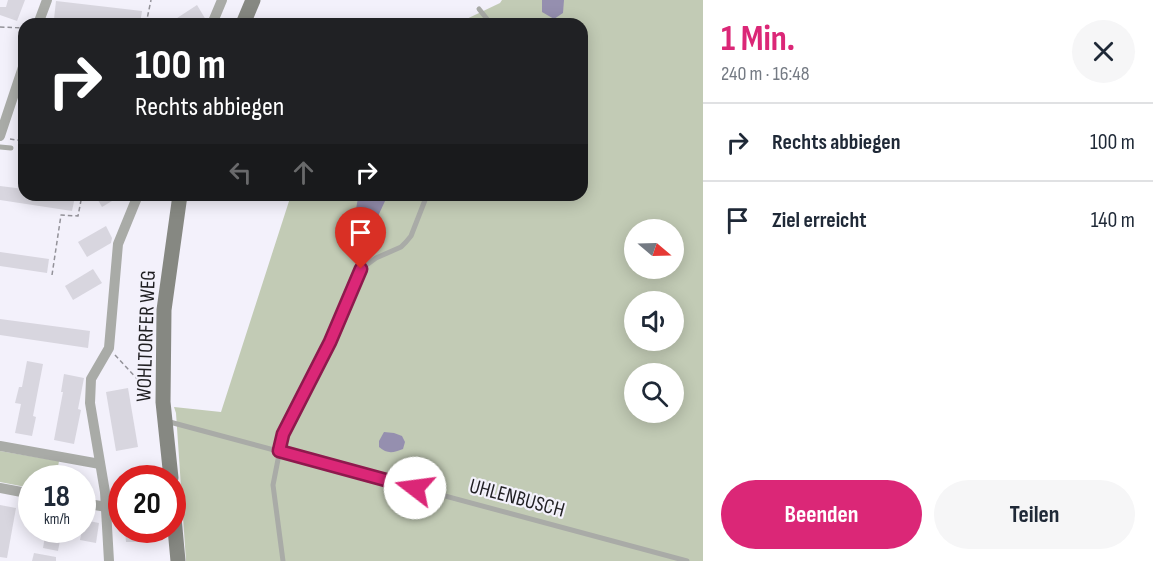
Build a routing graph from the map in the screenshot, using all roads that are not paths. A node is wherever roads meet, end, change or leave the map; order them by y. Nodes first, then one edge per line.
1 (47, 0) edge
2 (222, 0) edge
3 (253, 0) edge
4 (479, 9) dead end
5 (40, 18) edge
6 (215, 18) edge
7 (246, 18) edge
8 (486, 18) edge
9 (18, 95) edge
10 (4, 137) edge
11 (0, 147) edge
12 (11, 148) dead end
13 (136, 201) edge
14 (179, 201) edge
15 (425, 201) edge
16 (164, 420) junction
17 (0, 446) edge
18 (279, 451) junction
19 (100, 464) junction
20 (169, 465) edge
21 (0, 488) edge
22 (18, 491) edge
23 (96, 505) edge
24 (107, 507) junction
25 (176, 543) edge
26 (109, 561) edge
27 (178, 561) edge
28 (283, 561) edge
29 (687, 561) edge

1 - 5 street
2 - 6 street
3 - 7 main road
4 - 8 lane
9 - 10 street
11 - 12 lane
13 - 19 street
14 - 16 main road, WOHLTORFER WEG
15 - 18 lane
16 - 18 lane, UHLENBUSCH
16 - 20 main road, WOHLTORFER WEG
17 - 19 street
18 - 28 lane
18 - 29 lane, UHLENBUSCH
19 - 24 street
21 - 22 street
23 - 24 street
24 - 26 street
25 - 27 main road

